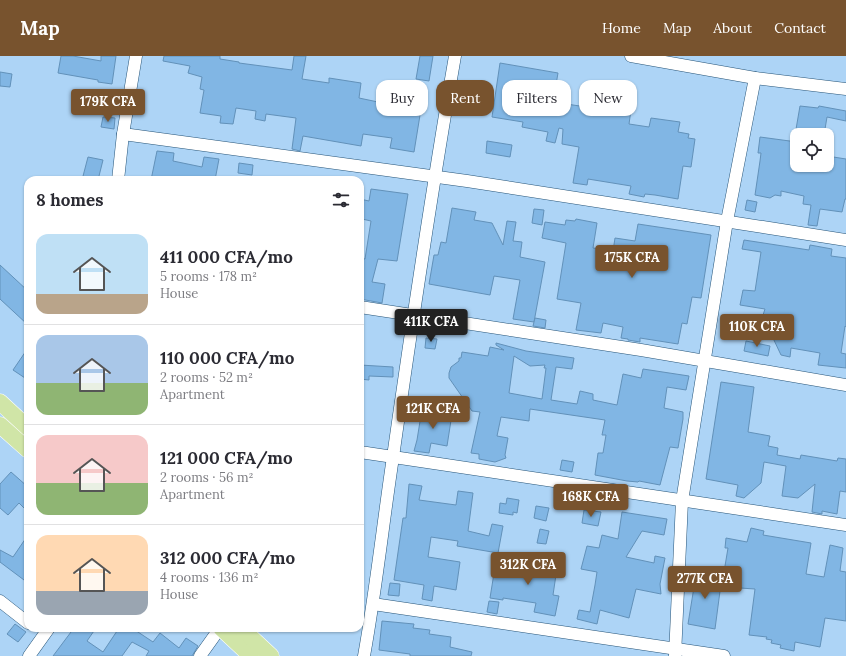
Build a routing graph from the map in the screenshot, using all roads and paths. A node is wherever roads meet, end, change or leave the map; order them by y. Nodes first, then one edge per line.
1 (136, 56) edge
2 (455, 56) edge
3 (631, 56) edge
4 (755, 78) junction
5 (846, 89) edge
6 (123, 134) junction
7 (118, 176) edge
8 (434, 176) junction
9 (727, 221) junction
10 (846, 240) edge
11 (364, 308) edge
12 (414, 315) junction
13 (704, 361) junction
14 (846, 384) edge
15 (0, 402) edge
16 (24, 424) edge
17 (0, 425) edge
18 (24, 446) edge
19 (364, 453) edge
20 (393, 457) junction
21 (682, 501) junction
22 (846, 525) edge
23 (0, 601) edge
24 (373, 604) junction
25 (24, 620) edge
26 (42, 632) edge
27 (217, 632) edge
28 (224, 632) edge
29 (245, 632) edge
30 (676, 653) edge
31 (29, 656) edge
32 (200, 656) edge
33 (250, 656) edge
34 (271, 656) edge
35 (364, 656) edge
36 (724, 656) edge

1 - 6 street
2 - 8 street
3 - 4 street
4 - 5 street
4 - 9 street
6 - 7 street
6 - 8 street
8 - 9 street
8 - 12 street
9 - 10 street
9 - 13 street
11 - 12 street
12 - 13 street
12 - 20 street
13 - 14 street
13 - 21 street
15 - 16 main road
17 - 18 main road
19 - 20 street
20 - 21 street
20 - 24 street
21 - 22 street
21 - 30 street
23 - 25 street
24 - 30 street
24 - 35 street
26 - 31 street
27 - 32 street
28 - 33 main road
29 - 34 main road
30 - 36 street

